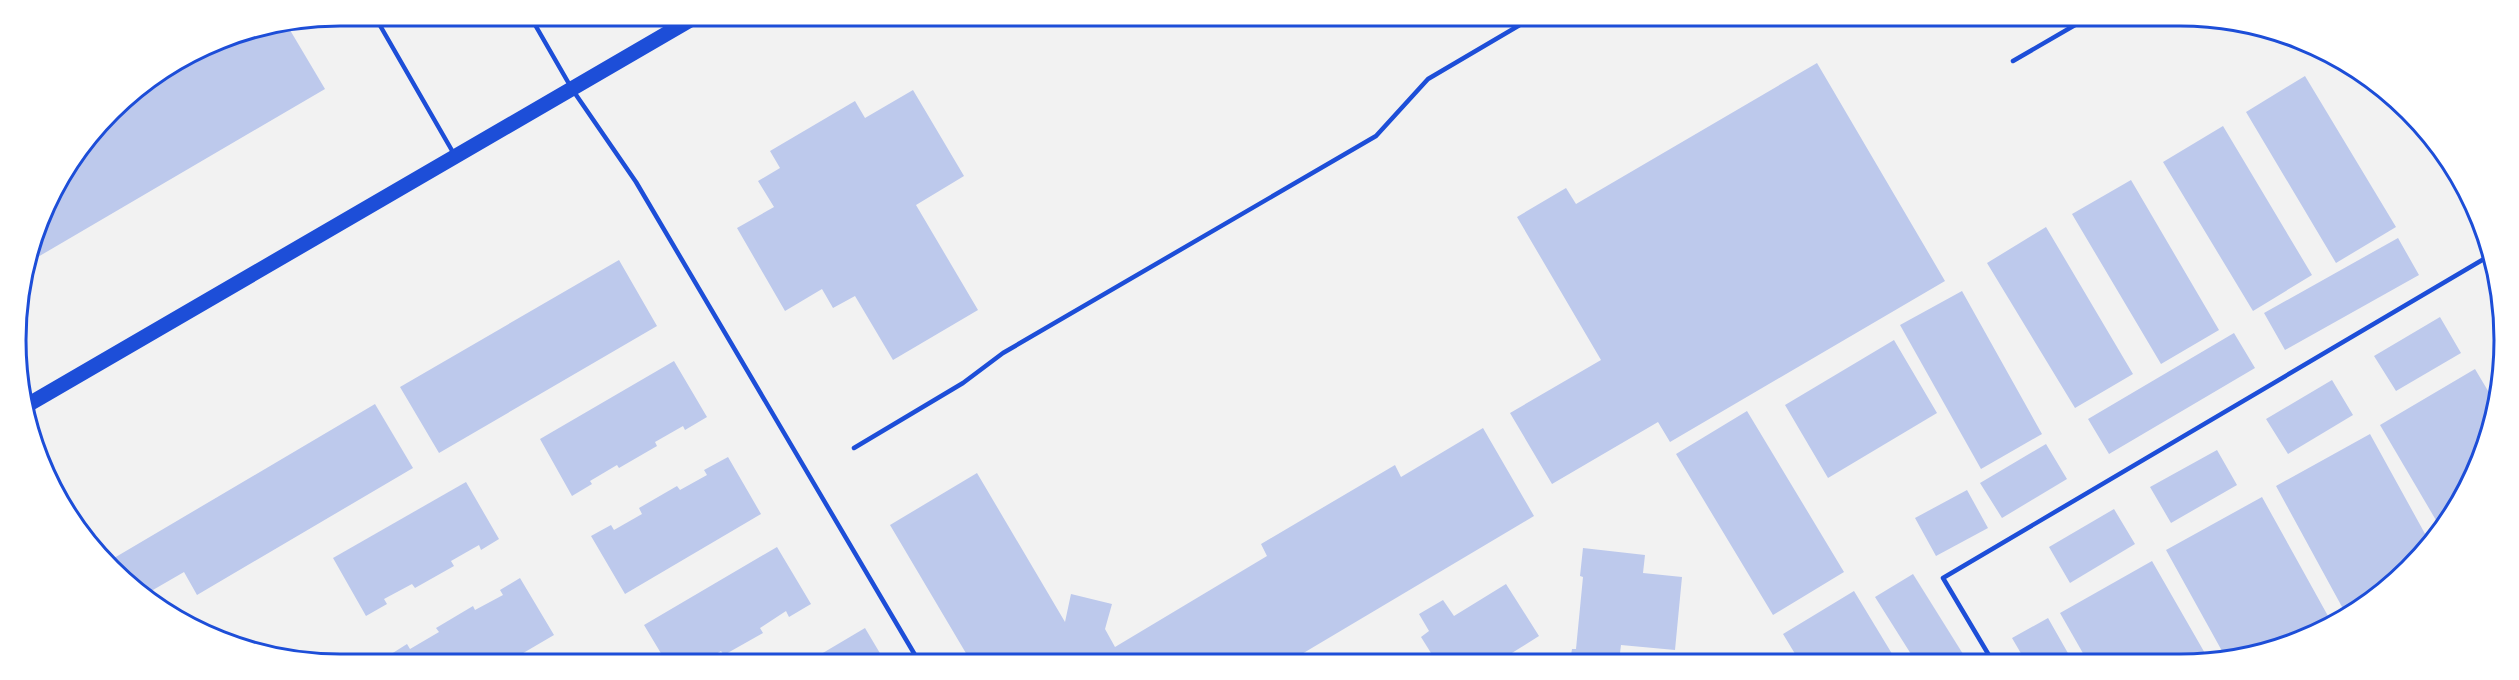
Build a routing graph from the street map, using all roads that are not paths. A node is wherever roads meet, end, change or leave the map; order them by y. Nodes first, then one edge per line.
1 (380, 26) edge
2 (536, 26) edge
3 (680, 26) edge
4 (1518, 26) edge
5 (2073, 26) edge
6 (2013, 61) dead end
7 (572, 89) junction
8 (455, 157) junction
9 (2483, 259) edge
10 (32, 402) edge
11 (854, 448) dead end
12 (914, 654) edge
13 (1988, 654) edge

1 - 8 lane
2 - 7 lane
3 - 7 main road
4 - 11 lane
5 - 6 lane
7 - 8 main road
7 - 12 lane
8 - 10 main road
9 - 13 lane

